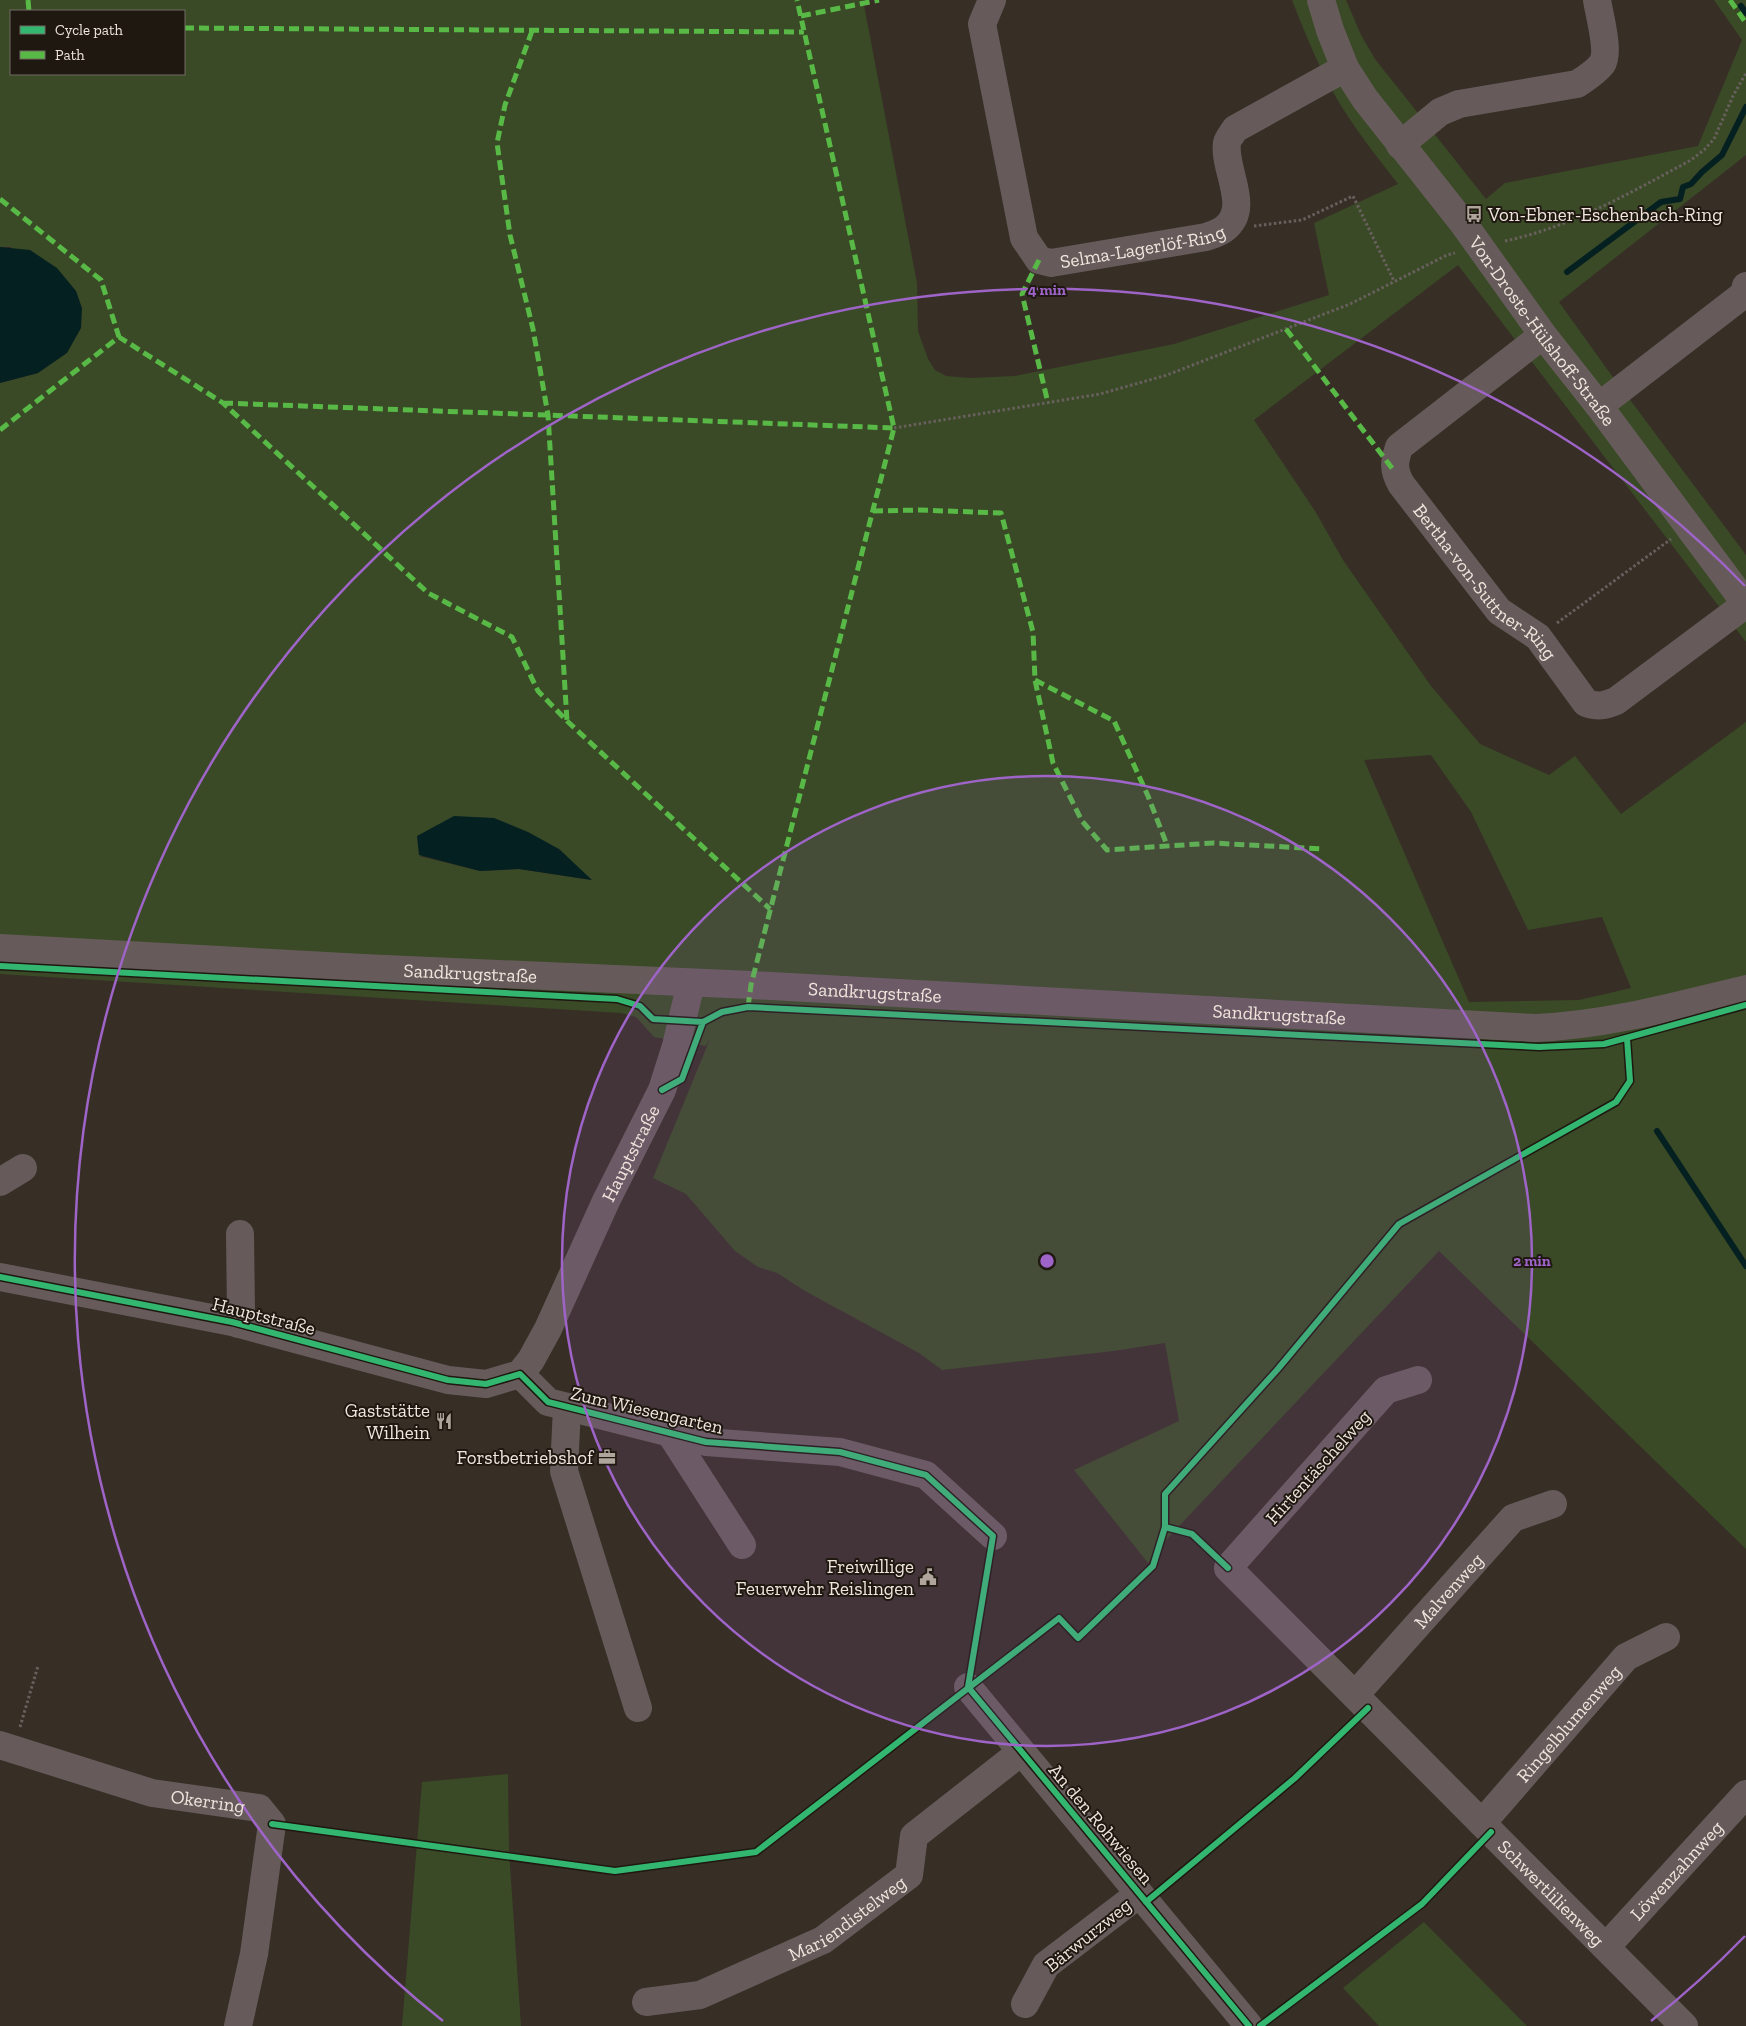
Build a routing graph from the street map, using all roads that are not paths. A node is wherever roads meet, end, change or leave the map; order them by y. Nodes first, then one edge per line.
1 (992, 0) edge
2 (1321, 0) edge
3 (1597, 0) edge
4 (1345, 68) junction
5 (1400, 145) junction
6 (1746, 286) edge
7 (1543, 335) junction
8 (1599, 406) junction
9 (1746, 604) edge
10 (0, 948) edge
11 (691, 983) junction
12 (1746, 989) edge
13 (240, 1234) dead end
14 (0, 1277) edge
15 (239, 1324) junction
16 (520, 1374) junction
17 (1418, 1380) dead end
18 (567, 1407) junction
19 (670, 1433) junction
20 (1553, 1504) dead end
21 (993, 1536) road end
22 (742, 1545) dead end
23 (1228, 1568) joint
24 (1666, 1637) dead end
25 (968, 1687) road end
26 (1355, 1695) junction
27 (638, 1708) dead end
28 (7, 1747) edge
29 (1020, 1752) junction
30 (1746, 1794) edge
31 (1482, 1823) junction
32 (1139, 1894) junction
33 (1606, 1948) junction
34 (646, 2002) dead end
35 (1025, 2004) dead end
36 (238, 2026) edge
37 (1249, 2026) edge
38 (1684, 2026) edge

1 - 4 street, Selma-Lagerlöf-Ring
2 - 4 street, Von-Droste-Hülshoff-Straße
3 - 5 street
4 - 5 street, Von-Droste-Hülshoff-Straße
5 - 7 street, Von-Droste-Hülshoff-Straße
6 - 8 street
7 - 8 street, Von-Droste-Hülshoff-Straße
7 - 9 street, Bertha-von-Suttner-Ring
8 - 9 street, Von-Droste-Hülshoff-Straße
10 - 11 street, Sandkrugstraße
11 - 12 street, Sandkrugstraße
11 - 16 street, Hauptstraße
13 - 15 street
14 - 15 street, Hauptstraße
15 - 16 street, Hauptstraße
16 - 18 street, Zum Wiesengarten
17 - 23 street, Hirtentäschelweg
18 - 19 street, Zum Wiesengarten
18 - 27 street
19 - 21 street, Zum Wiesengarten
19 - 22 street
20 - 26 street, Malvenweg
23 - 26 street, Schwertlilienweg
24 - 31 street, Ringelblumenweg
25 - 29 street, An den Rohwiesen
26 - 31 street, Schwertlilienweg
28 - 36 street, Okerring
29 - 32 street, An den Rohwiesen
29 - 34 street, Mariendistelweg
30 - 33 street, Löwenzahnweg
31 - 33 street, Schwertlilienweg
32 - 35 street, Bärwurzweg
32 - 37 street, An den Rohwiesen
33 - 38 street, Schwertlilienweg

